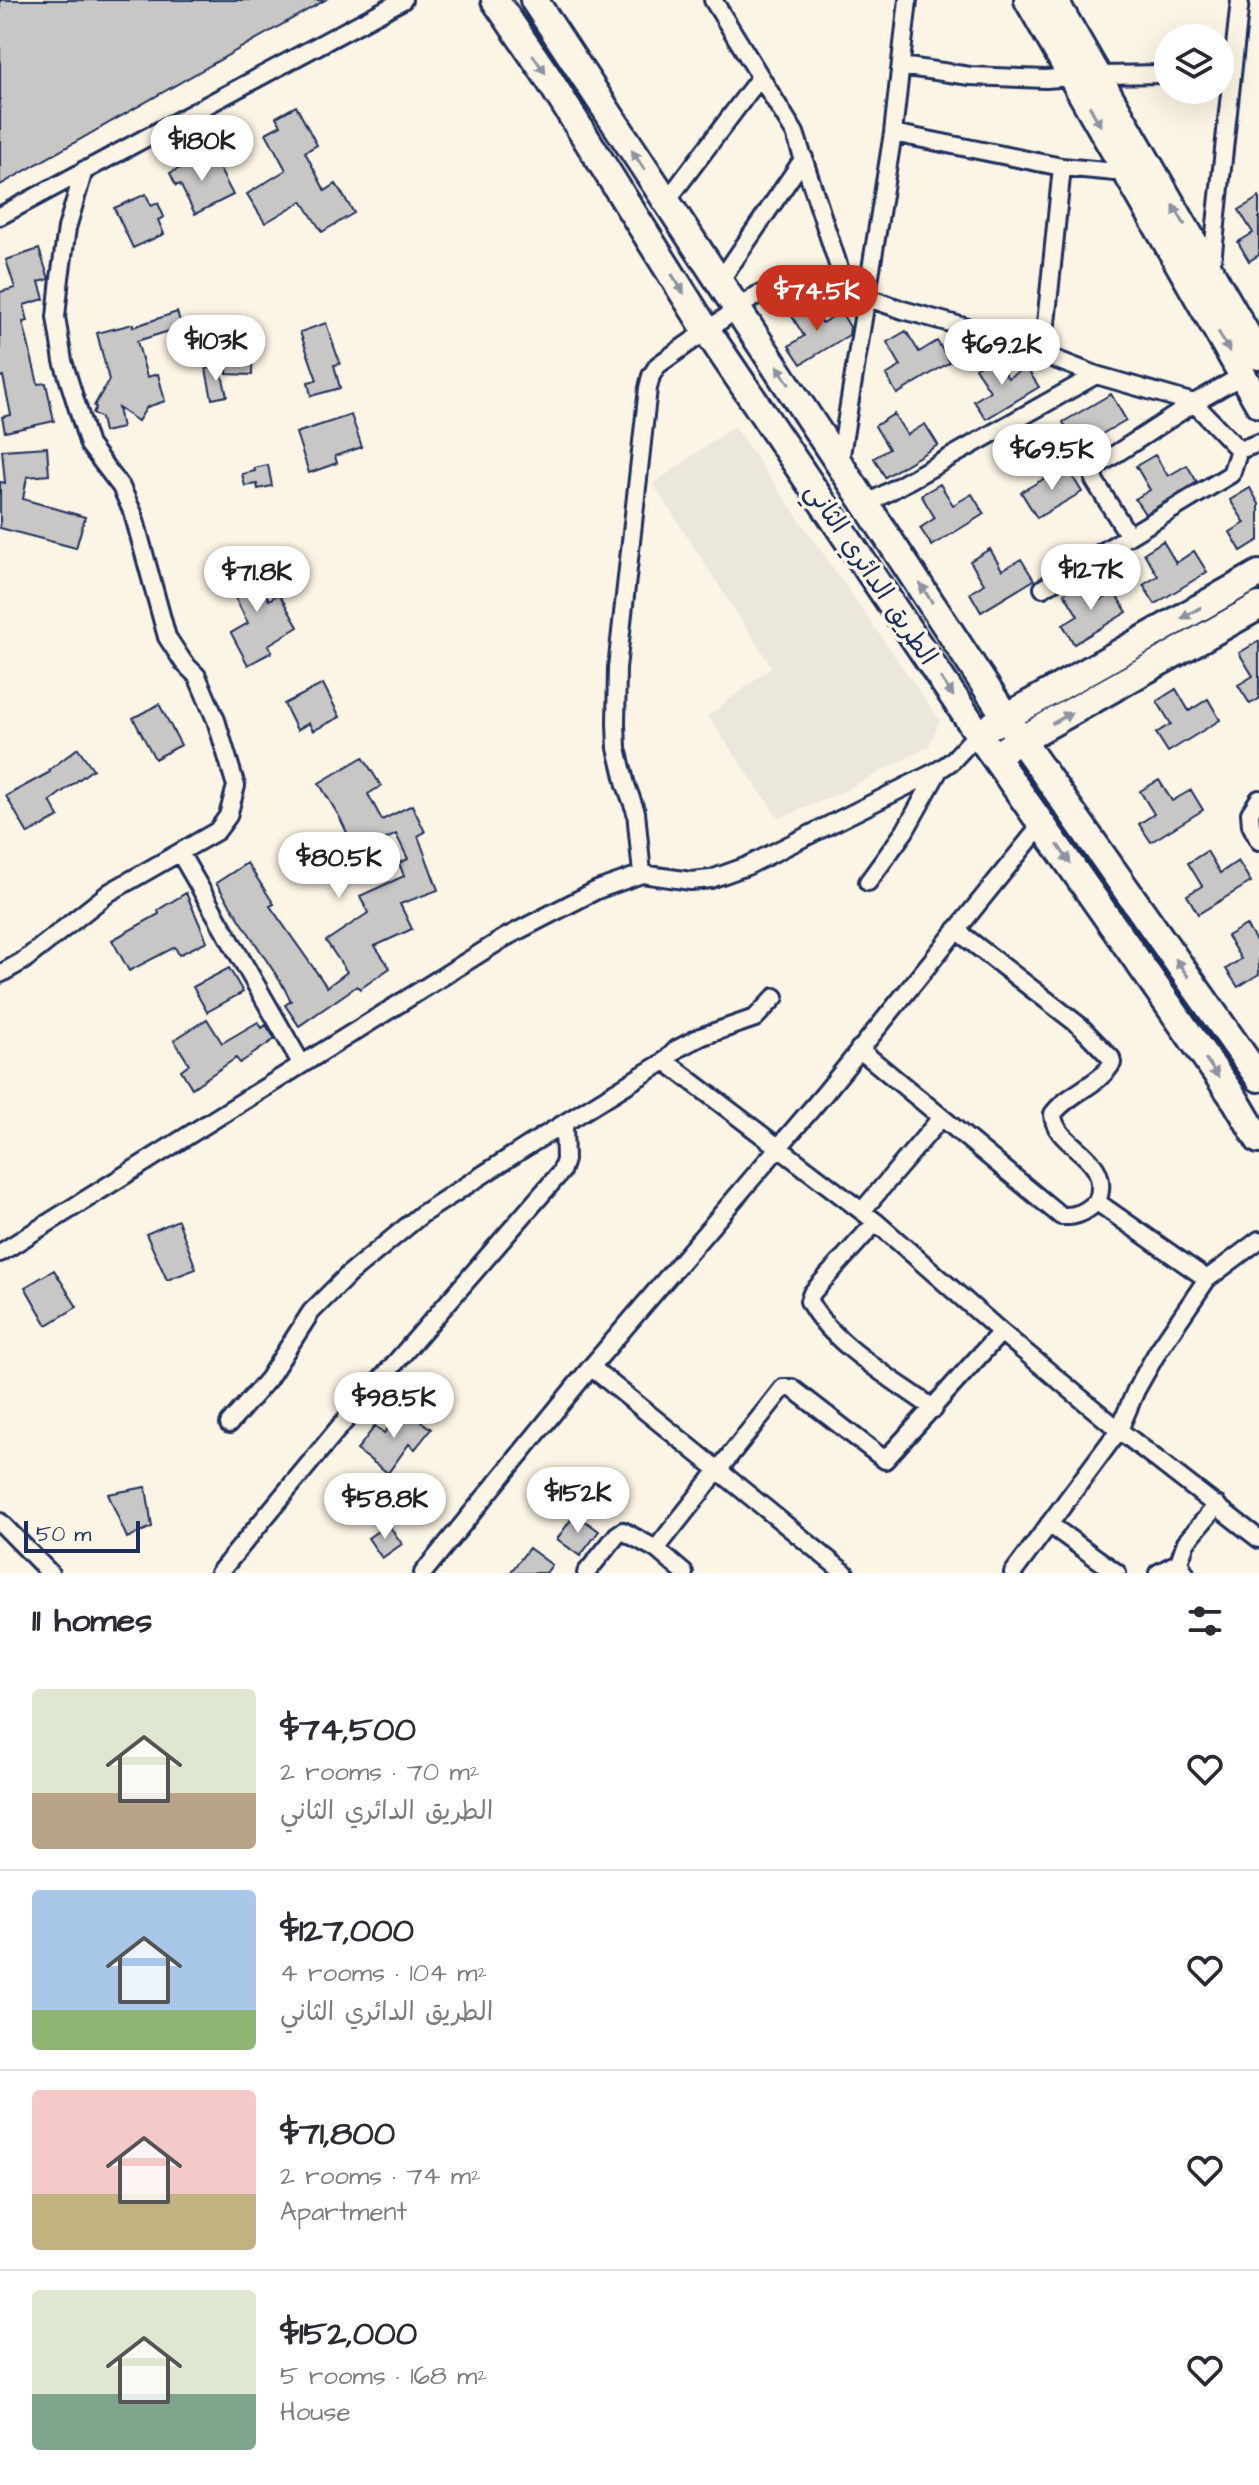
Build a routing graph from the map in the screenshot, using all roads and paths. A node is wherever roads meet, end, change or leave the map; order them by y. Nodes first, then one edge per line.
1 (403, 0) edge
2 (495, 0) edge
3 (534, 0) edge
4 (713, 0) edge
5 (908, 0) edge
6 (1028, 0) edge
7 (1054, 0) edge
8 (1240, 0) edge
9 (1234, 32) edge
10 (901, 66) junction
11 (1154, 74) edge
12 (1085, 76) junction
13 (760, 77) junction
14 (1224, 104) edge
15 (893, 133) junction
16 (804, 158) junction
17 (1062, 167) junction
18 (84, 170) junction
19 (1126, 173) junction
20 (666, 202) junction
21 (0, 216) edge
22 (1211, 271) junction
23 (720, 281) junction
24 (844, 283) junction
25 (865, 297) junction
26 (738, 307) junction
27 (707, 331) junction
28 (1043, 353) junction
29 (1251, 366) edge
30 (1096, 375) junction
31 (1194, 403) junction
32 (1259, 404) edge
33 (1259, 443) edge
34 (1239, 450) junction
35 (840, 461) junction
36 (867, 504) junction
37 (1129, 536) junction
38 (1259, 574) edge
39 (1043, 588) dead end
40 (1259, 606) edge
41 (1007, 716) junction
42 (978, 733) junction
43 (1021, 740) junction
44 (994, 756) junction
45 (945, 765) junction
46 (1259, 799) edge
47 (1043, 823) junction
48 (1259, 841) edge
49 (180, 853) junction
50 (642, 874) junction
51 (868, 882) dead end
52 (956, 930) junction
53 (0, 974) edge
54 (775, 997) dead end
55 (859, 1049) junction
56 (665, 1061) junction
57 (301, 1063) junction
58 (1259, 1078) edge
59 (941, 1118) junction
60 (564, 1125) junction
61 (1259, 1140) edge
62 (777, 1147) junction
63 (1097, 1202) junction
64 (862, 1211) junction
65 (876, 1222) junction
66 (1259, 1240) edge
67 (0, 1253) edge
68 (1207, 1279) junction
69 (1001, 1332) junction
70 (591, 1367) junction
71 (934, 1409) junction
72 (229, 1424) dead end
73 (1119, 1430) junction
74 (721, 1470) junction
75 (1217, 1505) junction
76 (0, 1522) edge
77 (1049, 1524) junction
78 (1259, 1539) edge
79 (656, 1549) junction
80 (1182, 1568) edge
81 (50, 1573) edge
82 (219, 1573) edge
83 (423, 1573) edge
84 (586, 1573) edge
85 (684, 1573) edge
86 (845, 1573) edge
87 (1013, 1573) edge
88 (1117, 1573) edge
89 (1158, 1573) edge

1 - 18 street
2 -> 27 main road, الطريق الدائري الثاني
20 -> 3 main road, الطريق الدائري الثاني
4 - 13 street
5 - 10 street
6 - 12 main road
7 - 12 main road
8 - 9 street
10 - 12 street
10 - 15 street
11 - 12 street
12 -> 19 main road
22 -> 12 main road
13 - 16 street
13 - 20 street
14 - 22 street
15 - 17 street
15 - 25 street
16 - 23 street
16 - 24 street
17 - 19 street
17 - 28 street
18 - 21 street
18 - 49 street
19 -> 29 main road
20 - 23 main road, الطريق الدائري الثاني
22 - 29 main road
23 - 26 main road, الطريق الدائري الثاني
24 - 25 street
24 - 26 street
25 - 28 street
25 - 35 street
26 - 27 street
35 -> 26 main road, الطريق الدائري الثاني
27 -> 42 main road, الطريق الدائري الثاني
27 - 50 street
28 - 30 street
29 - 31 street
29 - 32 main road
30 - 31 street
30 - 36 street
31 - 34 street
31 - 37 street
33 - 34 street
34 - 37 street
35 - 36 main road, الطريق الدائري الثاني
41 -> 36 main road, الطريق الدائري الثاني
37 - 39 street
38 -> 41 main road
43 -> 40 main road
41 - 42 main road
41 - 43 main road, الطريق الدائري الثاني
42 - 44 main road, الطريق الدائري الثاني
42 - 45 street
43 - 44 main road
58 -> 43 main road, الطريق الدائري الثاني
44 - 45 street
44 - 47 main road, الطريق الدائري الثاني
45 - 50 street
45 - 51 street
46 - 48 street
47 - 52 street
47 -> 61 main road, الطريق الدائري الثاني
49 - 53 street
49 - 57 street
50 - 57 street
52 - 55 street
52 - 63 street
54 - 56 street
55 - 59 street
55 - 62 street
56 - 60 street
56 - 62 street
57 - 67 street
59 - 63 street
59 - 64 street
60 - 72 street
60 - 82 street
62 - 64 street
62 - 70 street
63 - 68 street
64 - 65 street
65 - 69 street
65 - 71 street
66 - 68 street
68 - 73 street
69 - 71 street
69 - 73 street
70 - 74 street
70 - 83 street
71 - 74 street
73 - 75 street
73 - 77 street
74 - 79 street
74 - 86 street
75 - 78 street
75 - 80 street
76 - 81 street
77 - 87 street
77 - 88 street
79 - 84 street
79 - 85 street
80 - 89 street

